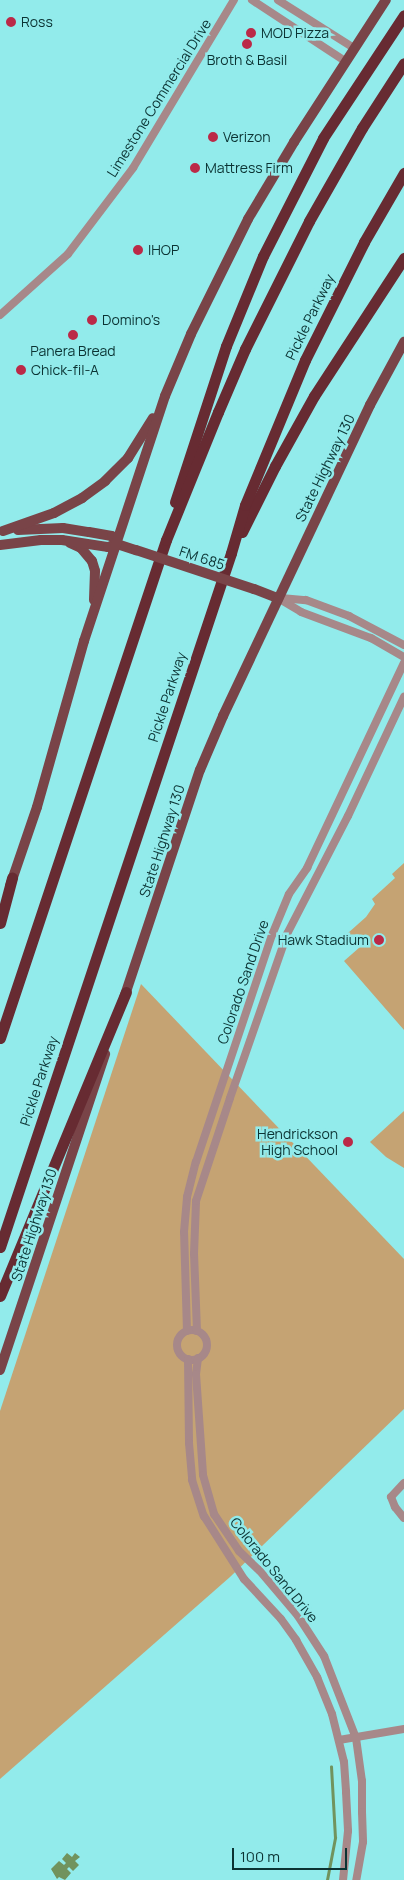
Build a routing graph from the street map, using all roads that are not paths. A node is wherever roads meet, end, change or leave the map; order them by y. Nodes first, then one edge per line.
1 (234, 0) edge
2 (252, 0) edge
3 (278, 0) edge
4 (386, 0) edge
5 (404, 15) edge
6 (354, 48) junction
7 (346, 61) junction
8 (404, 63) edge
9 (404, 173) edge
10 (404, 258) edge
11 (0, 316) edge
12 (404, 342) edge
13 (165, 396) junction
14 (2, 531) edge
15 (62, 540) junction
16 (166, 540) junction
17 (117, 544) junction
18 (0, 545) edge
19 (231, 553) junction
20 (278, 598) junction
21 (94, 610) junction
22 (404, 645) edge
23 (404, 657) edge
24 (404, 664) edge
25 (404, 697) edge
26 (12, 878) junction
27 (0, 916) edge
28 (0, 923) edge
29 (272, 935) junction
30 (281, 952) junction
31 (126, 992) junction
32 (0, 1038) edge
33 (0, 1247) edge
34 (0, 1296) edge
35 (187, 1331) junction
36 (197, 1331) junction
37 (198, 1358) junction
38 (188, 1359) junction
39 (0, 1370) edge
40 (404, 1483) edge
41 (206, 1490) junction
42 (196, 1493) junction
43 (404, 1518) edge
44 (404, 1729) edge
45 (356, 1738) junction
46 (339, 1740) junction
47 (343, 1880) edge
48 (356, 1880) edge

1 - 11 street, Limestone Commercial Drive
2 - 7 street
3 - 6 street
4 - 6 main road
5 - 16 highway
6 - 7 main road
7 - 13 main road
8 - 16 highway
9 - 19 highway, Pickle Parkway
10 - 19 highway
12 - 20 main road, State Highway 130
13 - 14 main road
13 - 17 main road
14 - 17 main road, FM 685
15 - 17 main road, FM 685 / FM 685
15 - 18 main road, FM 685 / FM 685
15 - 21 main road
16 - 32 highway
17 - 20 main road, FM 685 / FM 685, bridge
17 - 21 main road
19 - 33 highway, Pickle Parkway
20 - 22 street
20 - 23 street
20 - 31 main road, State Highway 130
21 - 26 main road
24 - 29 street, Colorado Sand Drive
25 - 30 street, Colorado Sand Drive
26 - 27 main road
26 - 28 highway
29 - 30 street
29 - 35 street, Colorado Sand Drive
30 - 36 street, Colorado Sand Drive
31 - 34 highway
31 - 39 main road, State Highway 130
35 - 36 street
35 - 38 street
36 - 37 street
37 - 38 street
37 - 41 street, Colorado Sand Drive
38 - 42 street, Colorado Sand Drive
40 - 43 street
41 - 42 street
41 - 45 street, Colorado Sand Drive
42 - 46 street, Colorado Sand Drive
44 - 45 street
45 - 46 street
45 - 48 street, Colorado Sand Drive
46 - 47 street, Colorado Sand Drive

